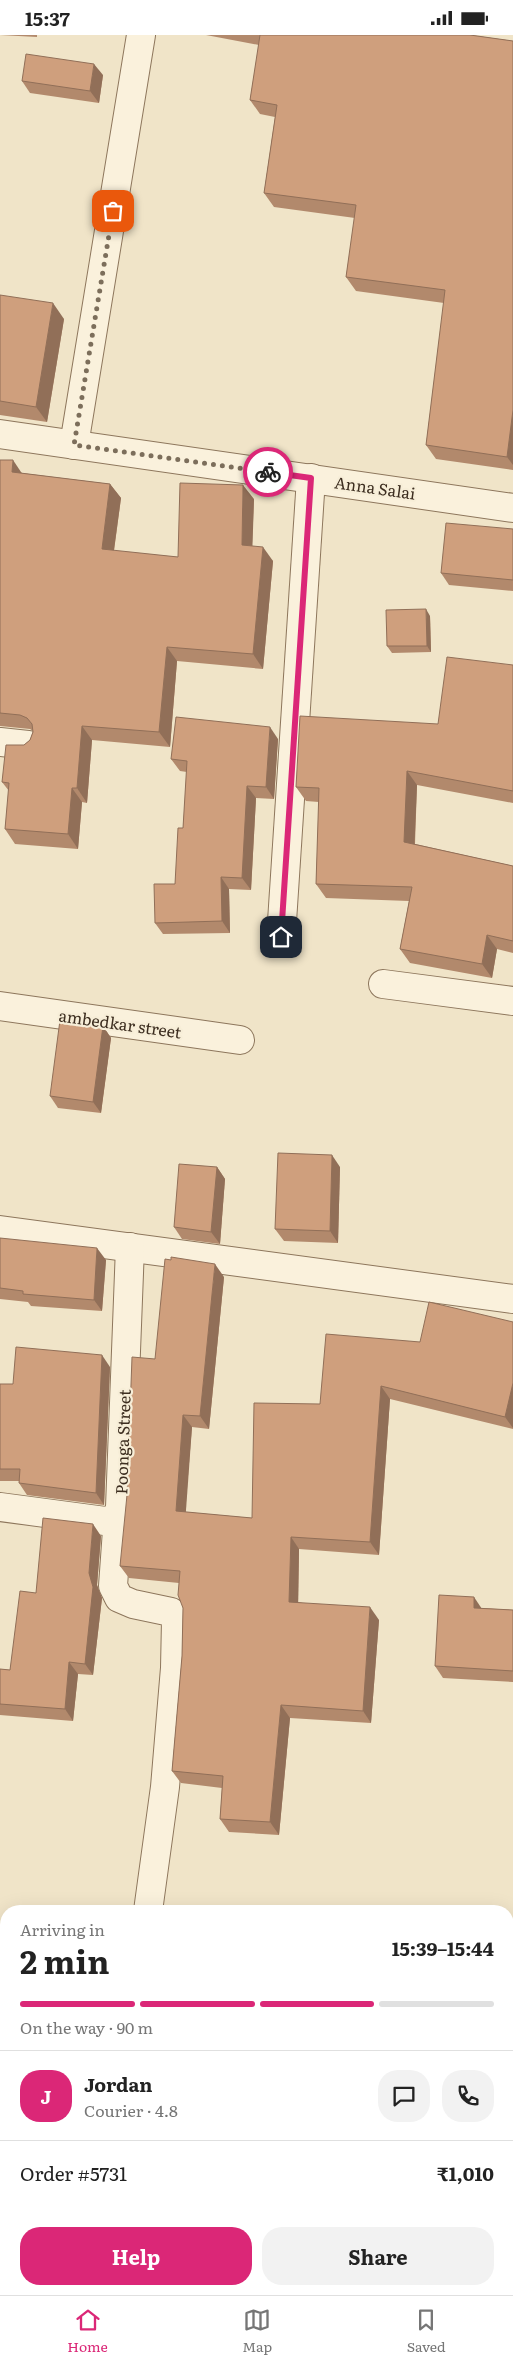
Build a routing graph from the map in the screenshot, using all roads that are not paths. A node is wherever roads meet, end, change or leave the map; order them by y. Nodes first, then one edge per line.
1 (141, 35) edge
2 (0, 434) edge
3 (74, 445) junction
4 (311, 478) junction
5 (513, 508) edge
6 (0, 742) edge
7 (28, 745) edge
8 (281, 937) dead end
9 (383, 984) dead end
10 (513, 1001) edge
11 (0, 1006) edge
12 (240, 1040) dead end
13 (0, 1230) edge
14 (130, 1247) junction
15 (513, 1299) edge
16 (0, 1507) edge
17 (118, 1516) junction
18 (149, 1905) edge

1 - 3 street
2 - 3 street, Anna Salai
3 - 4 street, Anna Salai
4 - 5 street, Anna Salai
4 - 8 street
6 - 7 street
9 - 10 street
11 - 12 street, ambedkar street
13 - 14 street
14 - 15 street
14 - 17 street, Poonga Street
16 - 17 street, Poonga Street
17 - 18 street

